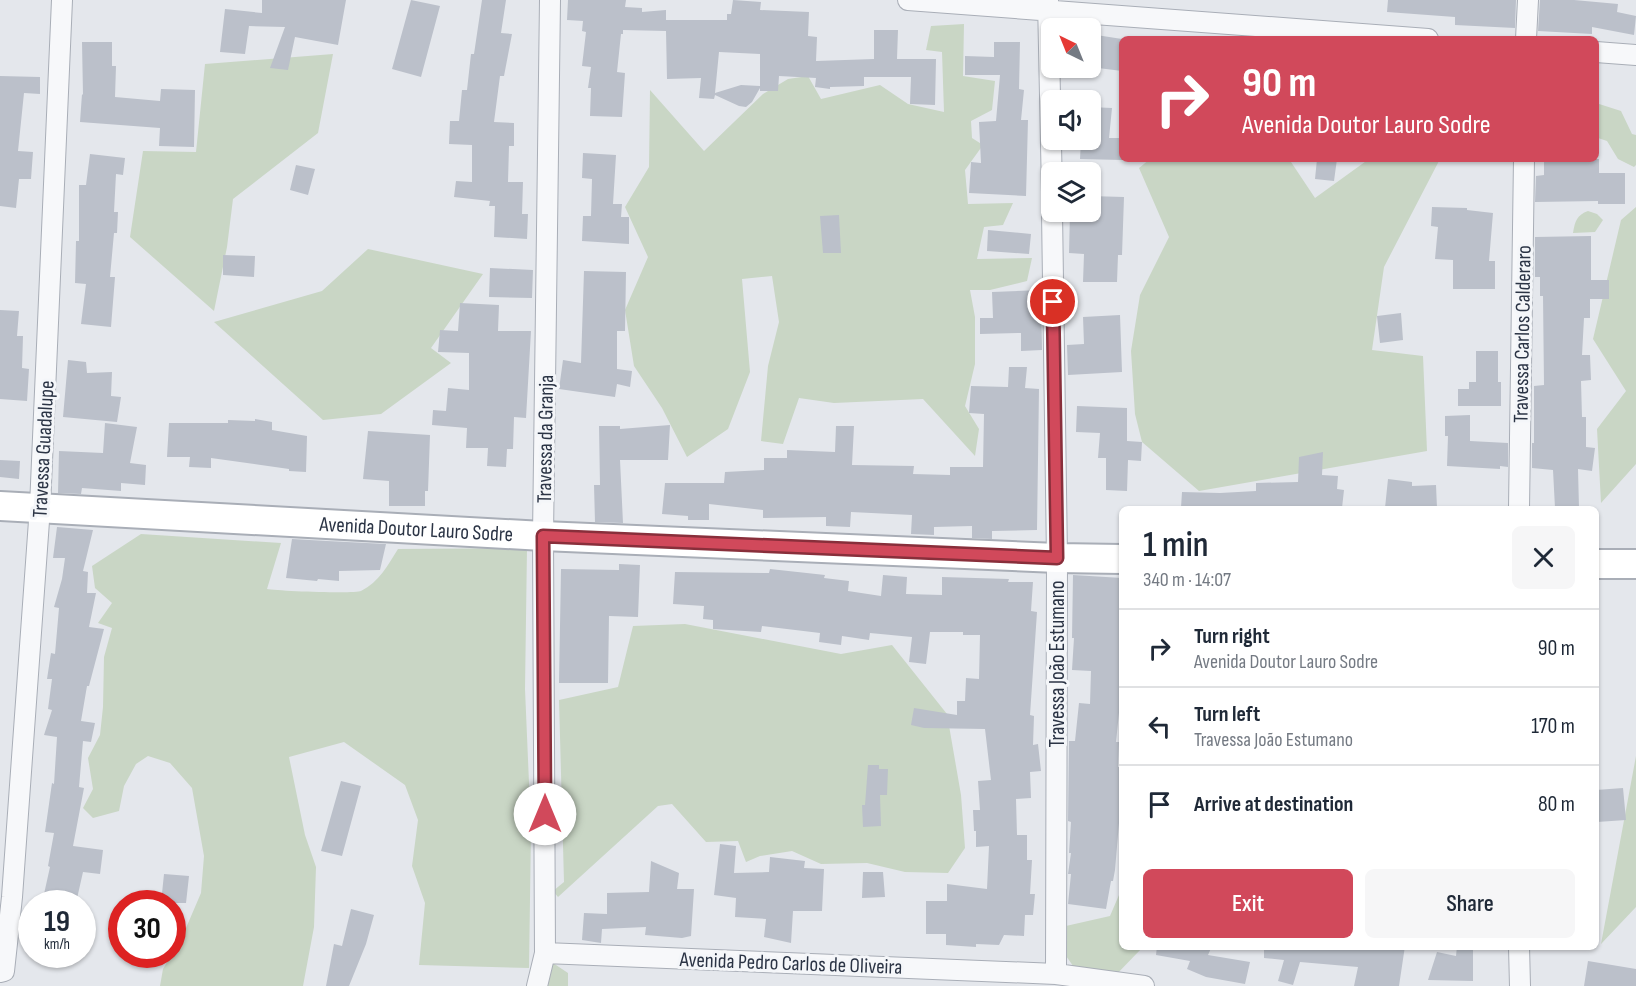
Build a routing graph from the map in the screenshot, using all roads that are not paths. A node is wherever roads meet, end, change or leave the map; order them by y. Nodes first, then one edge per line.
1 (62, 0) edge
2 (550, 0) edge
3 (908, 0) edge
4 (1528, 0) edge
5 (1049, 5) edge
6 (1395, 36) edge
7 (1526, 36) edge
8 (1599, 52) edge
9 (1636, 55) edge
10 (1052, 162) edge
11 (1524, 162) edge
12 (1052, 222) edge
13 (0, 506) edge
14 (1519, 506) edge
15 (40, 507) junction
16 (543, 536) junction
17 (1057, 558) junction
18 (1119, 559) edge
19 (1599, 564) edge
20 (1636, 564) edge
21 (1519, 950) edge
22 (545, 953) junction
23 (0, 972) edge
24 (1056, 974) junction
25 (537, 986) edge
26 (1144, 986) edge
27 (1520, 986) edge

1 - 15 street, Travessa Guadalupe
2 - 16 street, Travessa da Granja
3 - 5 street
4 - 7 street
5 - 6 street
5 - 10 street
8 - 9 street
11 - 14 street, Travessa Carlos Calderaro
12 - 17 street, Travessa João Estumano
13 - 15 street, Avenida Doutor Lauro Sodre
15 - 16 street, Avenida Doutor Lauro Sodre
15 - 23 street, Travessa Guadalupe
16 - 17 street, Avenida Doutor Lauro Sodre
16 - 22 street, Travessa da Granja
17 - 18 street, Avenida Doutor Lauro Sodre
17 - 24 street, Travessa João Estumano
19 - 20 street
21 - 27 street
22 - 24 street, Avenida Pedro Carlos de Oliveira
22 - 25 street, Travessa da Granja
24 - 26 street, Avenida Pedro Carlos de Oliveira

